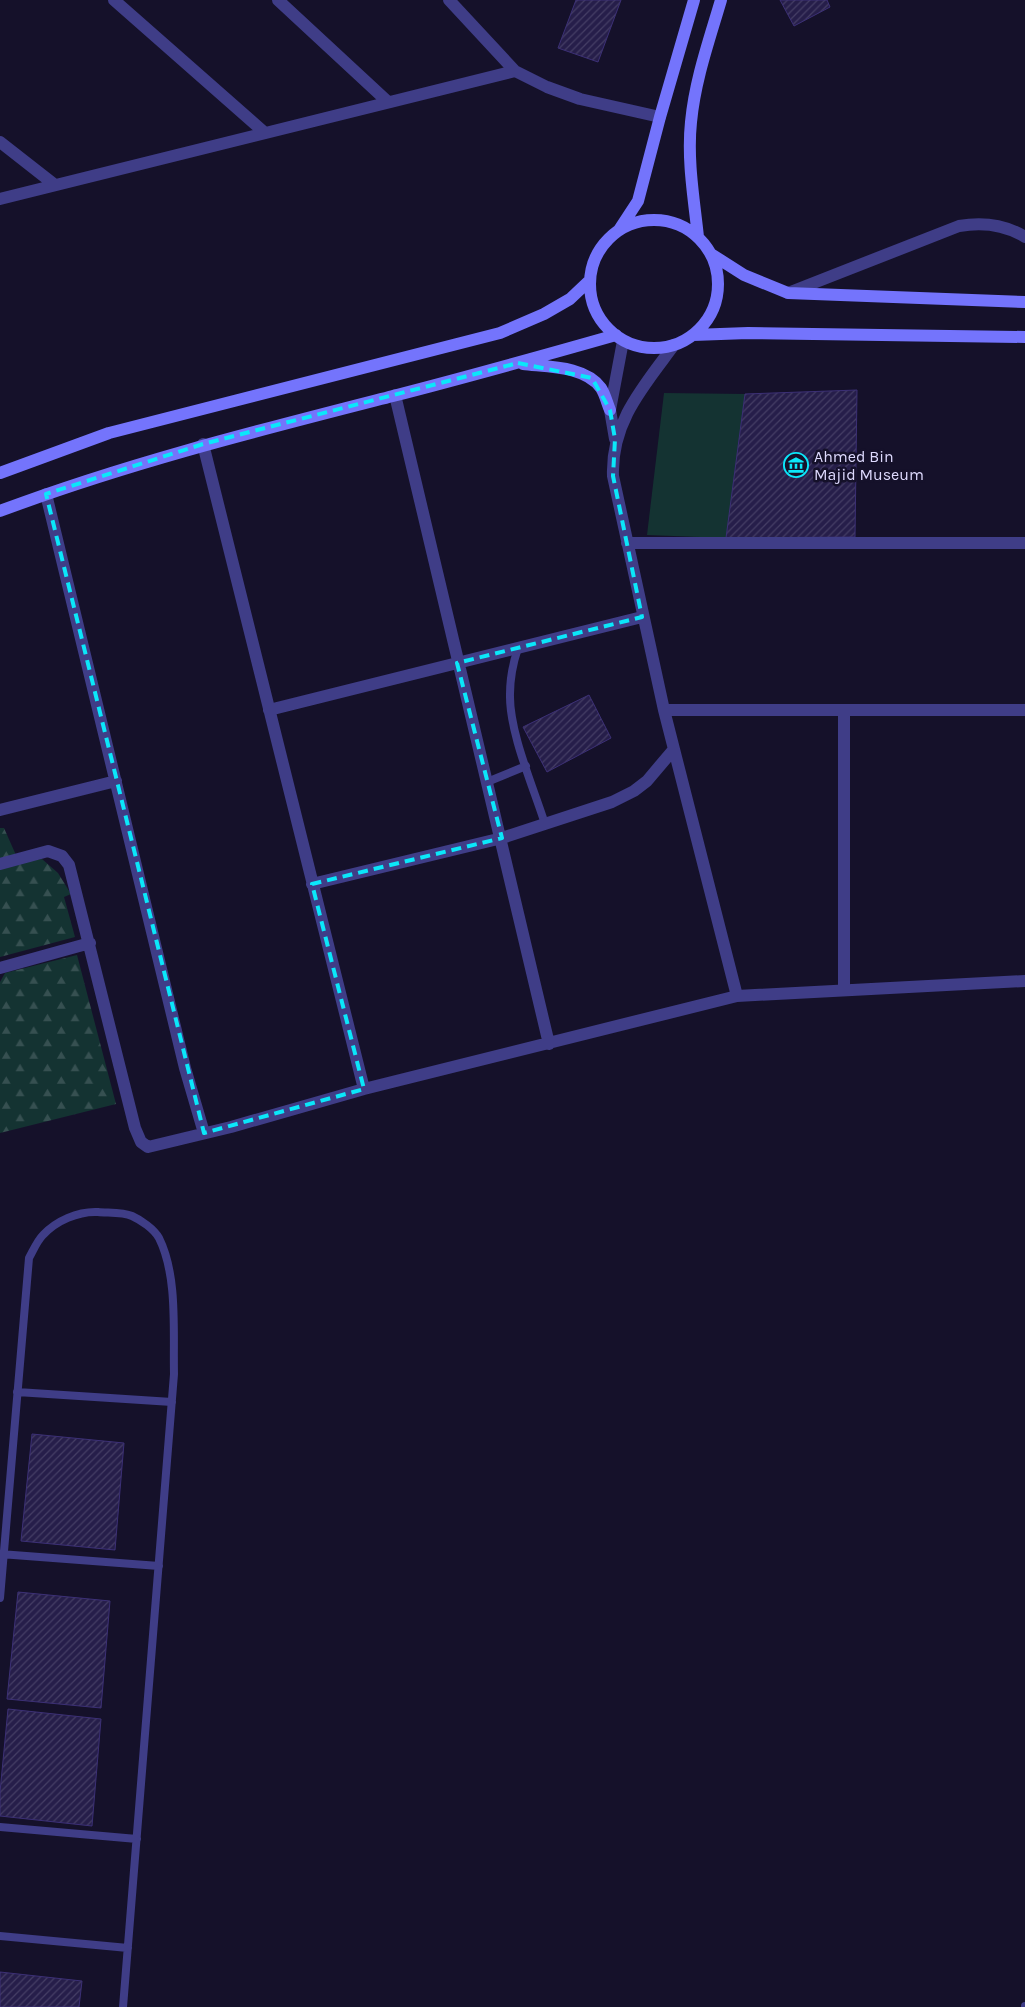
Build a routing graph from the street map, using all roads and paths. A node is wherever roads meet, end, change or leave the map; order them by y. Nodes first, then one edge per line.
1 (114, 0) edge
2 (278, 0) edge
3 (449, 0) edge
4 (694, 0) edge
5 (721, 0) edge
6 (515, 72) junction
7 (388, 102) junction
8 (660, 117) junction
9 (265, 133) junction
10 (0, 142) edge
11 (55, 185) junction
12 (0, 199) edge
13 (619, 230) junction
14 (698, 237) junction
15 (1025, 237) edge
16 (712, 254) junction
17 (589, 281) junction
18 (788, 293) junction
19 (1025, 302) edge
20 (693, 335) junction
21 (1025, 337) edge
22 (620, 338) junction
23 (674, 345) junction
24 (518, 363) junction
25 (395, 395) junction
26 (610, 410) junction
27 (615, 439) junction
28 (203, 444) junction
29 (0, 473) edge
30 (46, 494) junction
31 (0, 511) edge
32 (627, 543) junction
33 (1025, 543) edge
34 (642, 617) junction
35 (518, 648) junction
36 (457, 663) junction
37 (268, 710) junction
38 (664, 710) junction
39 (1025, 710) edge
40 (844, 711) junction
41 (674, 749) junction
42 (526, 766) junction
43 (116, 781) junction
44 (487, 782) junction
45 (0, 810) edge
46 (545, 824) junction
47 (502, 838) junction
48 (0, 864) edge
49 (312, 884) junction
50 (90, 943) junction
51 (0, 968) edge
52 (1025, 981) edge
53 (844, 990) junction
54 (737, 996) junction
55 (549, 1044) junction
56 (364, 1089) junction
57 (204, 1133) junction
58 (17, 1392) junction
59 (172, 1402) junction
60 (2, 1554) edge
61 (158, 1566) junction
62 (0, 1598) edge
63 (0, 1827) edge
64 (137, 1839) junction
65 (0, 1936) edge
66 (128, 1948) junction
67 (123, 2007) edge

1 - 9 street
2 - 7 street
3 - 6 street
4 - 8 street
5 - 14 street
6 - 7 street
6 - 8 street
7 - 9 street
8 - 13 street
9 - 11 street
10 - 11 street
11 - 12 street
13 - 14 street
13 - 17 street
14 - 16 street
15 - 18 street
16 - 18 street
16 - 20 street
17 - 22 street
17 - 29 street
18 - 19 street
20 - 21 street
20 - 23 street
22 - 23 street
22 - 24 street
22 - 26 street
23 - 27 street
24 - 25 street
24 - 26 street
25 - 28 street
25 - 36 street
26 - 27 street
27 - 32 street
28 - 30 street
28 - 37 street
30 - 31 street
30 - 43 street
32 - 33 street
32 - 34 street
34 - 35 street
34 - 38 street
35 - 36 street
35 - 42 lane
36 - 37 street
36 - 44 street
37 - 49 street
38 - 40 street
38 - 41 street
39 - 40 street
40 - 53 street
41 - 46 street
41 - 54 street
42 - 44 lane
42 - 46 lane
43 - 45 street
43 - 57 street
44 - 47 street
46 - 47 street
47 - 49 street
47 - 55 street
48 - 50 street
49 - 56 street
50 - 51 street
50 - 57 street
52 - 53 street
53 - 54 street
54 - 55 street
55 - 56 street
56 - 57 street
58 - 59 lane
58 - 59 lane
58 - 60 lane
59 - 61 lane
60 - 61 lane
60 - 62 lane
61 - 64 lane
63 - 64 lane
64 - 66 lane
65 - 66 lane
66 - 67 lane

